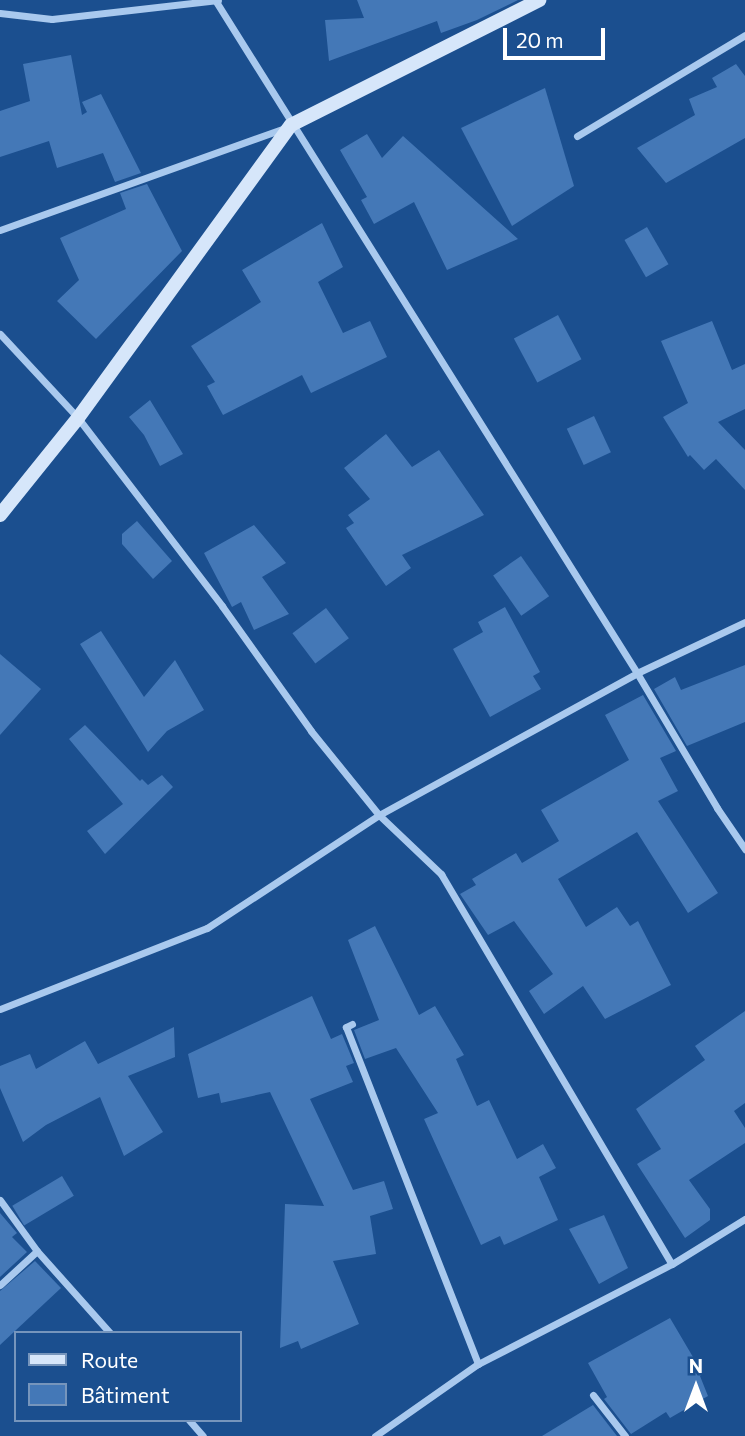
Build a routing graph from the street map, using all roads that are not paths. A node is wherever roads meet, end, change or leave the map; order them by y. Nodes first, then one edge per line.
1 (217, 0) edge
2 (539, 0) edge
3 (0, 13) edge
4 (745, 35) edge
5 (291, 125) junction
6 (577, 136) dead end
7 (0, 230) edge
8 (0, 334) edge
9 (78, 418) junction
10 (0, 515) edge
11 (745, 622) edge
12 (636, 673) junction
13 (379, 815) junction
14 (745, 849) edge
15 (0, 1009) edge
16 (352, 1024) dead end
17 (0, 1200) edge
18 (745, 1219) edge
19 (37, 1251) junction
20 (672, 1264) junction
21 (0, 1285) edge
22 (108, 1331) edge
23 (478, 1364) junction
24 (593, 1395) dead end
25 (190, 1422) edge
26 (203, 1436) edge
27 (375, 1436) edge
28 (625, 1436) edge

1 - 3 street
1 - 5 street
2 - 5 street
4 - 6 street
5 - 7 street
5 - 9 street
5 - 12 street
8 - 9 street
9 - 10 street
9 - 13 street
11 - 12 street
12 - 13 street
12 - 14 street
13 - 15 street
13 - 20 street
16 - 23 street
17 - 19 street
18 - 20 street
19 - 21 street
19 - 22 street
20 - 23 street
23 - 27 street
24 - 28 street
25 - 26 street

